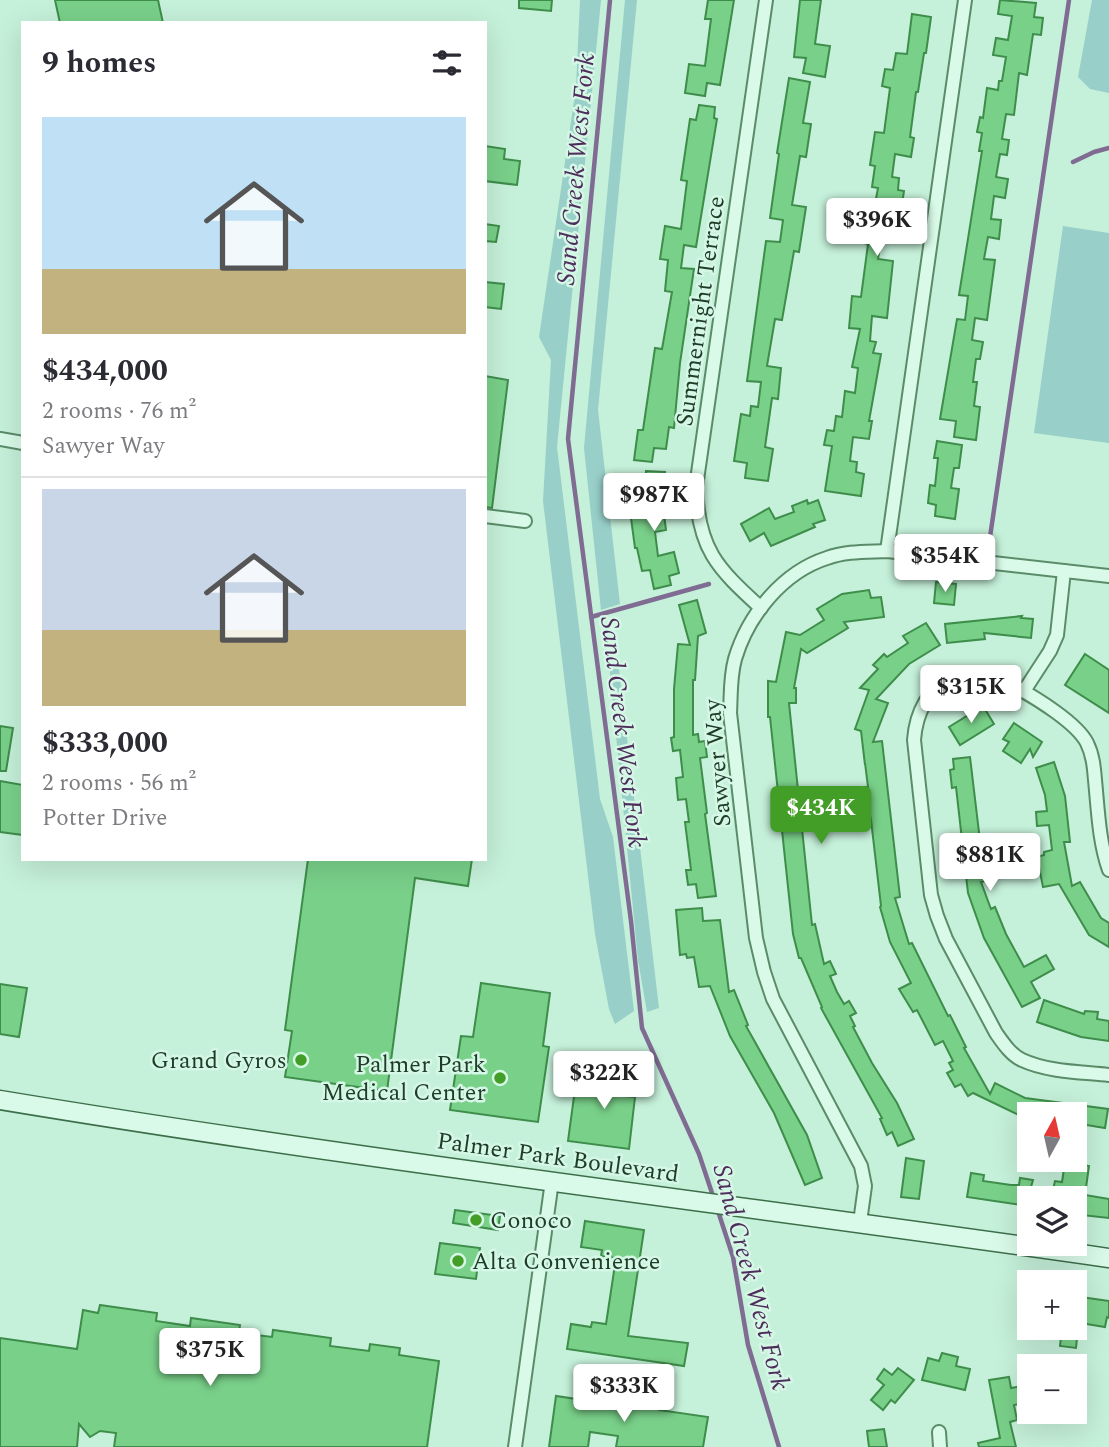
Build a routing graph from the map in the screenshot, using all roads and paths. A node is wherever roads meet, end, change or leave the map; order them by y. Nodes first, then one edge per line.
1 (766, 0) edge
2 (965, 0) edge
3 (0, 439) edge
4 (21, 443) edge
5 (487, 516) edge
6 (525, 521) dead end
7 (887, 551) junction
8 (1064, 571) junction
9 (1109, 576) edge
10 (761, 608) junction
11 (1024, 691) junction
12 (1109, 870) edge
13 (1109, 1075) edge
14 (0, 1100) edge
15 (552, 1181) junction
16 (860, 1222) junction
17 (1109, 1258) edge
18 (939, 1432) dead end
19 (515, 1447) edge
20 (940, 1447) edge

1 - 10 street, Summernight Terrace
2 - 7 street
3 - 4 street
5 - 6 street
7 - 8 street, Sawyer Way
7 - 10 street, Sawyer Way
8 - 9 street, Sawyer Way
8 - 11 street
10 - 16 street, Sawyer Way
11 - 12 street
11 - 13 street
14 - 15 main road, Palmer Park Boulevard
15 - 16 main road, Palmer Park Boulevard
15 - 19 street
16 - 17 main road, Palmer Park Boulevard
18 - 20 street

